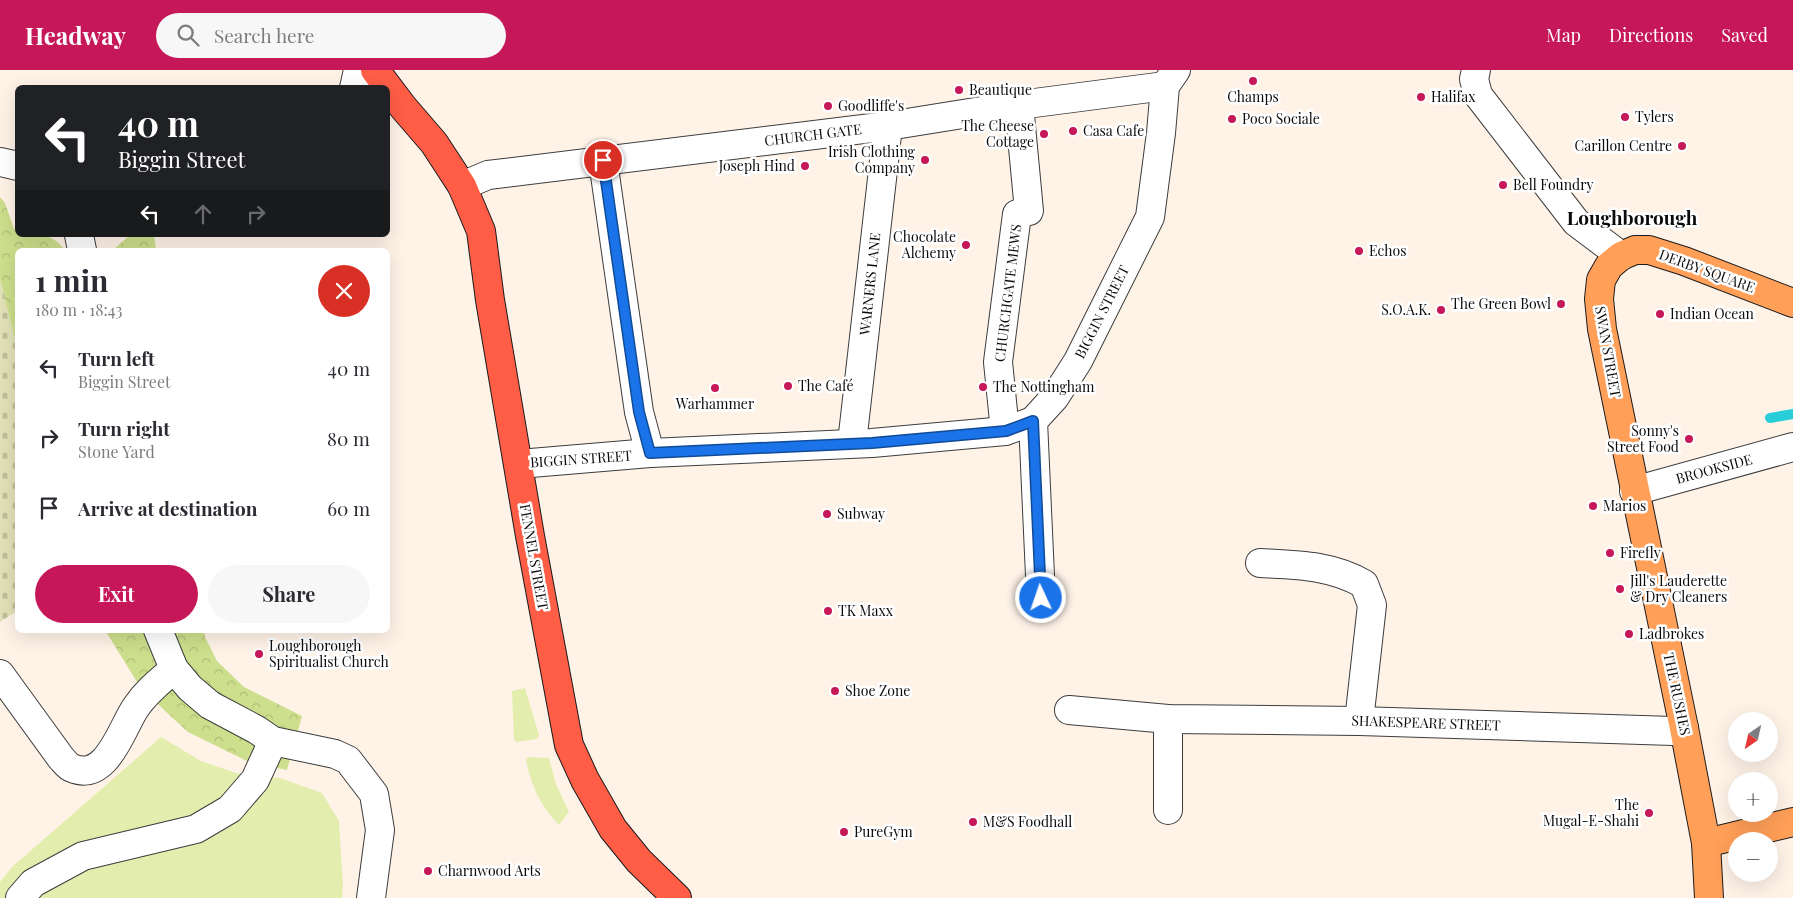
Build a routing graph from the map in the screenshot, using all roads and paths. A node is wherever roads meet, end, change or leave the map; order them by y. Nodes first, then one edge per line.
1 (358, 70) edge
2 (375, 70) edge
3 (1472, 73) edge
4 (1170, 78) edge
5 (355, 85) edge
6 (386, 85) edge
7 (390, 90) edge
8 (1020, 105) junction
9 (888, 126) junction
10 (603, 160) junction
11 (0, 162) edge
12 (15, 165) edge
13 (462, 186) junction
14 (1621, 256) junction
15 (1793, 304) edge
16 (1033, 421) junction
17 (1006, 431) junction
18 (852, 443) junction
19 (1793, 447) edge
20 (650, 453) junction
21 (519, 464) junction
22 (1634, 491) junction
23 (1260, 563) dead end
24 (1041, 598) dead end
25 (159, 633) edge
26 (174, 669) junction
27 (0, 674) edge
28 (1069, 710) dead end
29 (1168, 718) junction
30 (1359, 720) junction
31 (1684, 728) junction
32 (265, 736) junction
33 (1168, 810) dead end
34 (1793, 822) edge
35 (1706, 843) junction
36 (20, 898) edge
37 (372, 898) edge
38 (677, 898) edge
39 (1708, 898) edge

1 - 5 street
2 - 6 highway, FENNEL STREET
3 - 14 street
4 - 8 street, CHURCH GATE
4 - 16 street, BIGGIN STREET
7 - 13 highway, FENNEL STREET
8 - 9 street, CHURCH GATE
8 - 17 street, CHURCHGATE MEWS
9 - 10 street, CHURCH GATE
9 - 18 street, WARNERS LANE
10 - 13 street, CHURCH GATE
10 - 20 street
11 - 12 street
13 - 21 highway, FENNEL STREET
14 - 15 main road, DERBY SQUARE
14 - 22 main road, SWAN STREET
16 - 17 street, BIGGIN STREET
16 - 24 street
17 - 18 street, BIGGIN STREET
18 - 20 street, BIGGIN STREET
19 - 22 street, BROOKSIDE
20 - 21 street, BIGGIN STREET
21 - 38 highway, FENNEL STREET
22 - 31 main road, THE RUSHES
23 - 30 street
25 - 26 street
26 - 27 street
26 - 32 street
28 - 29 street, SHAKESPEARE STREET
29 - 30 street, SHAKESPEARE STREET
29 - 33 street
30 - 31 street, SHAKESPEARE STREET
31 - 35 main road, THE RUSHES
32 - 36 street
32 - 37 street
34 - 35 main road
35 - 39 main road, THE RUSHES

